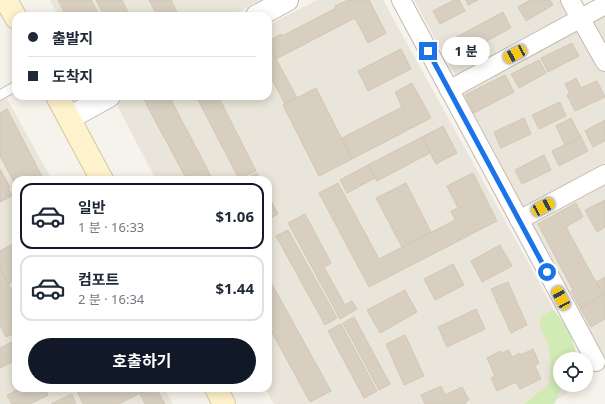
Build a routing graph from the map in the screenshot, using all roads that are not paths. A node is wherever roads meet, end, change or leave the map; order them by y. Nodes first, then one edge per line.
1 (6, 0) edge
2 (287, 0) edge
3 (401, 0) edge
4 (570, 0) edge
5 (605, 5) edge
6 (13, 12) edge
7 (264, 12) edge
8 (580, 19) junction
9 (605, 62) edge
10 (12, 88) edge
11 (449, 90) junction
12 (0, 95) edge
13 (60, 100) edge
14 (102, 100) edge
15 (69, 118) junction
16 (605, 174) edge
17 (100, 176) edge
18 (519, 220) junction
19 (596, 362) dead end
20 (218, 392) edge
21 (224, 404) edge

1 - 6 main road
2 - 7 street
3 - 11 street
4 - 8 street
5 - 8 street
8 - 9 street
8 - 11 street
10 - 12 lane
11 - 18 street
13 - 15 main road
14 - 15 street
15 - 17 main road
16 - 18 street
18 - 19 street
20 - 21 main road

